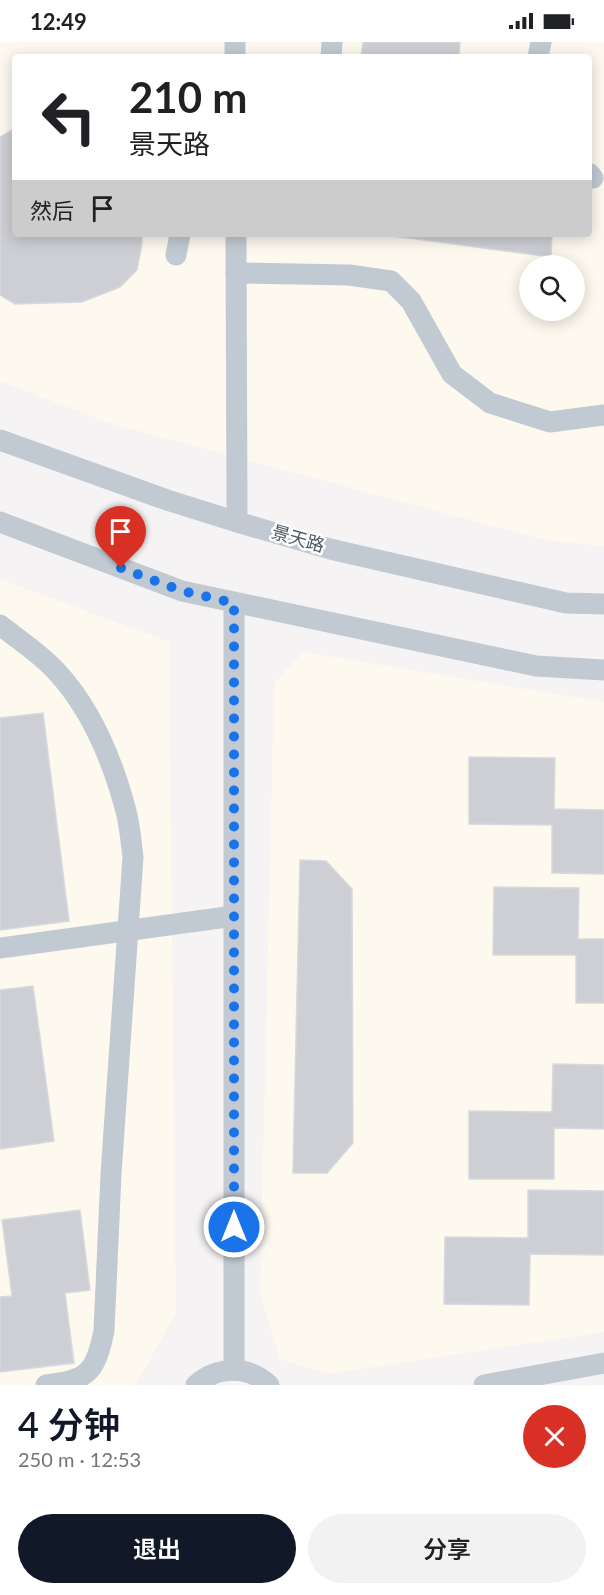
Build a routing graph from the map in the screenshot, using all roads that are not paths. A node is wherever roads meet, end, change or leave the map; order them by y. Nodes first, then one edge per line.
1 (236, 237) edge
2 (236, 273) junction
3 (604, 416) edge
4 (0, 440) edge
5 (0, 522) edge
6 (237, 522) junction
7 (234, 603) junction
8 (604, 604) edge
9 (0, 625) edge
10 (604, 670) edge
11 (234, 916) junction
12 (128, 932) junction
13 (0, 948) edge
14 (604, 1364) edge
15 (234, 1370) junction
16 (46, 1385) edge
17 (196, 1385) edge
18 (269, 1385) edge
19 (484, 1385) edge

1 - 2 street
2 - 3 street
2 - 6 street
4 - 6 street, 景天路
5 - 7 street
6 - 8 street, 景天路
7 - 10 street
7 - 11 street
9 - 12 street
11 - 12 street
11 - 15 street
12 - 13 street
12 - 16 street
14 - 19 street
15 - 17 street
15 - 18 street

